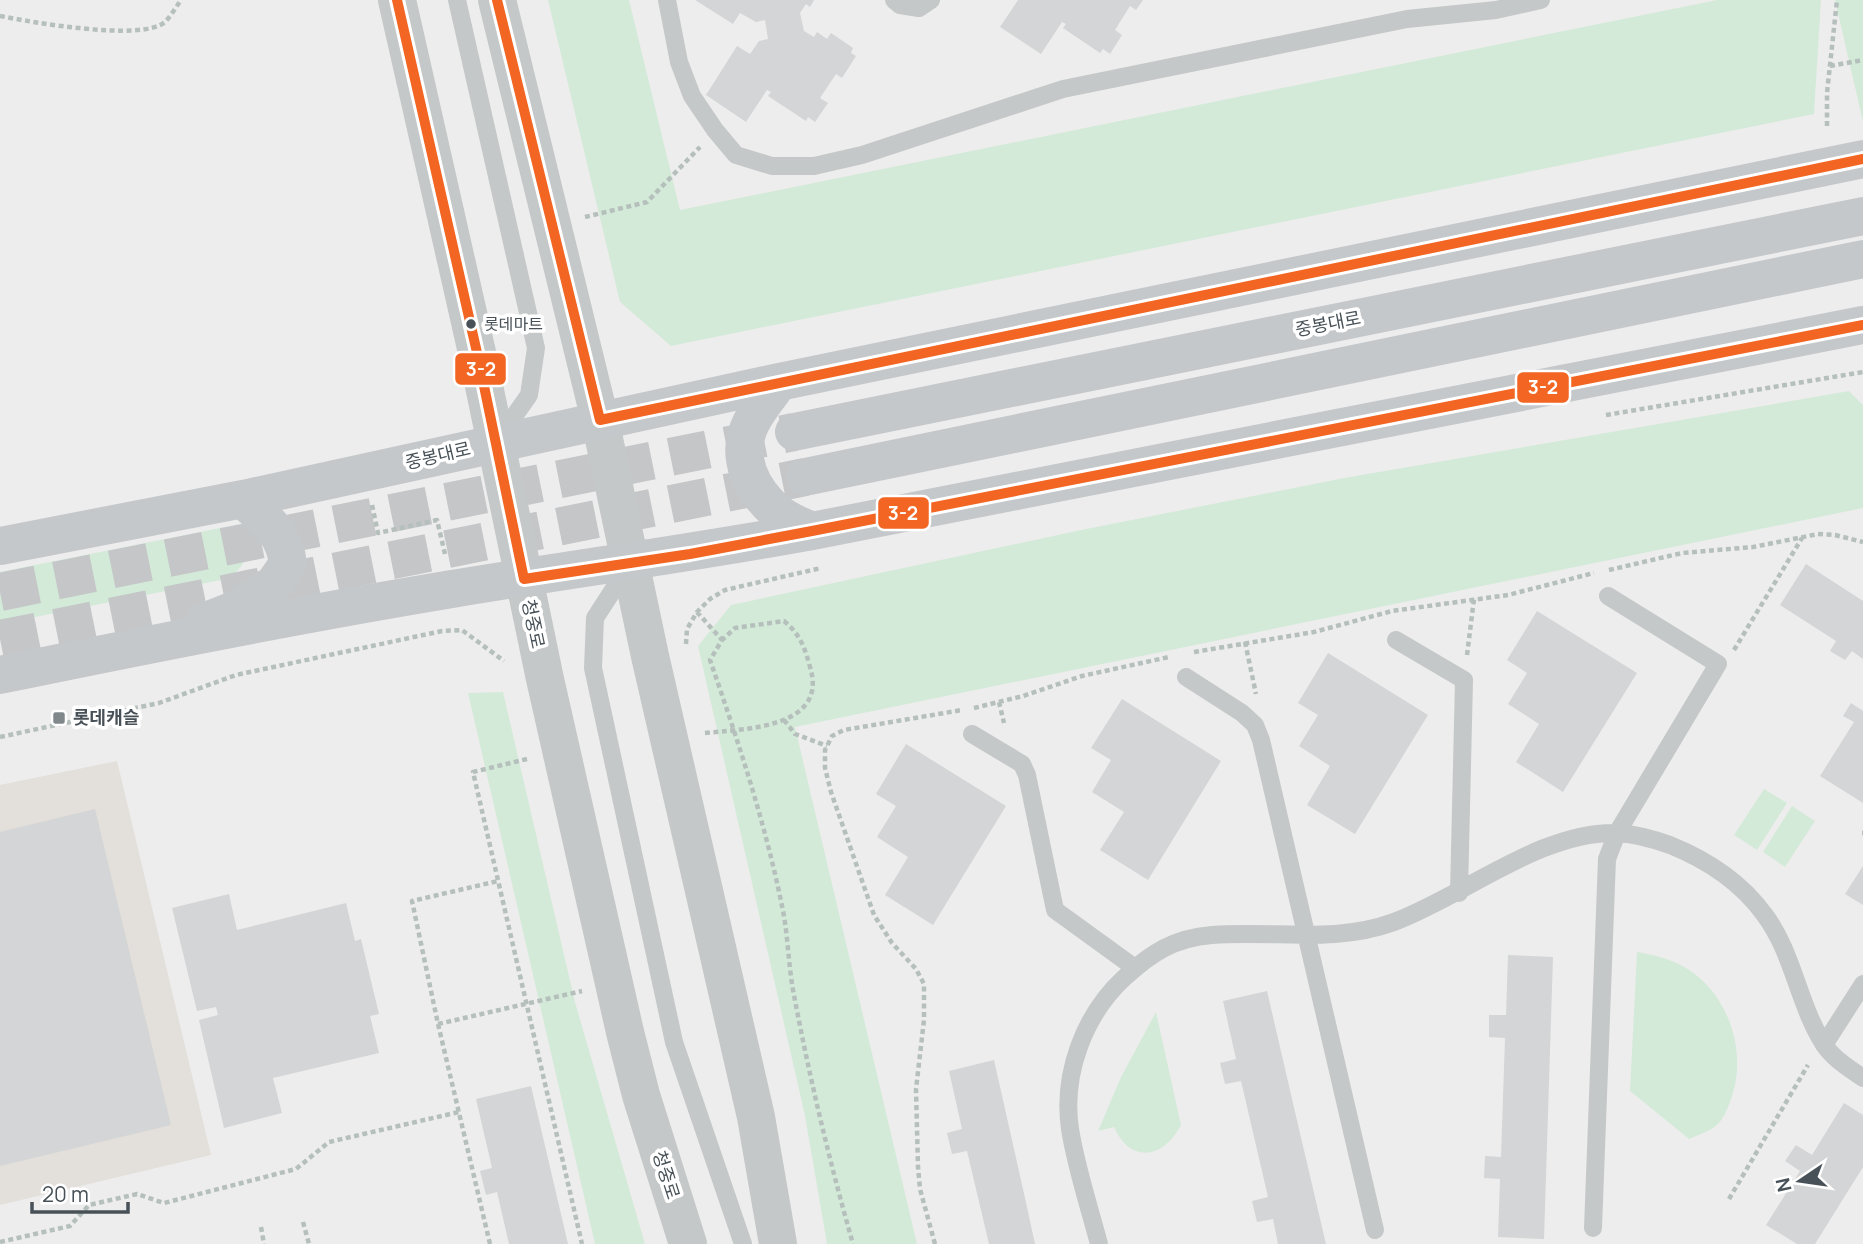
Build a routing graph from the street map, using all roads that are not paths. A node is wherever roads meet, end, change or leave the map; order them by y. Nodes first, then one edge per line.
1 (397, 0) edge
2 (457, 0) edge
3 (497, 0) edge
4 (667, 0) edge
5 (894, 0) edge
6 (931, 0) edge
7 (1541, 0) edge
8 (1863, 159) edge
9 (1863, 216) edge
10 (1863, 259) edge
11 (1863, 325) edge
12 (779, 382) junction
13 (600, 420) junction
14 (794, 432) tunnel mouth
15 (496, 443) junction
16 (805, 477) tunnel mouth
17 (243, 499) junction
18 (812, 531) junction
19 (0, 546) edge
20 (631, 563) junction
21 (524, 579) junction
22 (1608, 596) dead end
23 (1396, 639) dead end
24 (150, 644) junction
25 (0, 675) edge
26 (1186, 677) dead end
27 (972, 734) dead end
28 (1617, 833) junction
29 (1459, 893) junction
30 (1306, 936) junction
31 (1135, 968) junction
32 (1863, 984) edge
33 (1824, 1045) junction
34 (1863, 1078) edge
35 (1593, 1228) dead end
36 (1375, 1230) dead end
37 (688, 1244) edge
38 (743, 1244) edge
39 (778, 1244) edge
40 (1098, 1244) edge

1 - 15 street, 청중로
2 - 15 lane
3 - 13 street
4 - 7 lane
5 - 6 lane
8 - 12 main road, 중봉대로
9 - 14 main road, 중봉대로
10 - 16 main road
11 - 18 main road
12 - 13 main road, 중봉대로
12 - 18 main road
13 - 15 main road, 중봉대로
13 - 20 street
15 - 17 main road, 중봉대로
15 - 21 street, 청중로
17 - 19 main road, 중봉대로
17 - 24 main road
18 - 20 main road
20 - 21 main road
20 - 38 lane
20 - 39 street
21 - 24 main road
21 - 37 street, 청중로
22 - 28 lane
23 - 29 lane
24 - 25 main road
26 - 30 lane
27 - 31 lane
28 - 29 lane
28 - 33 lane
28 - 35 lane
29 - 30 lane
30 - 31 lane
30 - 36 lane
31 - 40 lane
32 - 33 lane
33 - 34 lane

